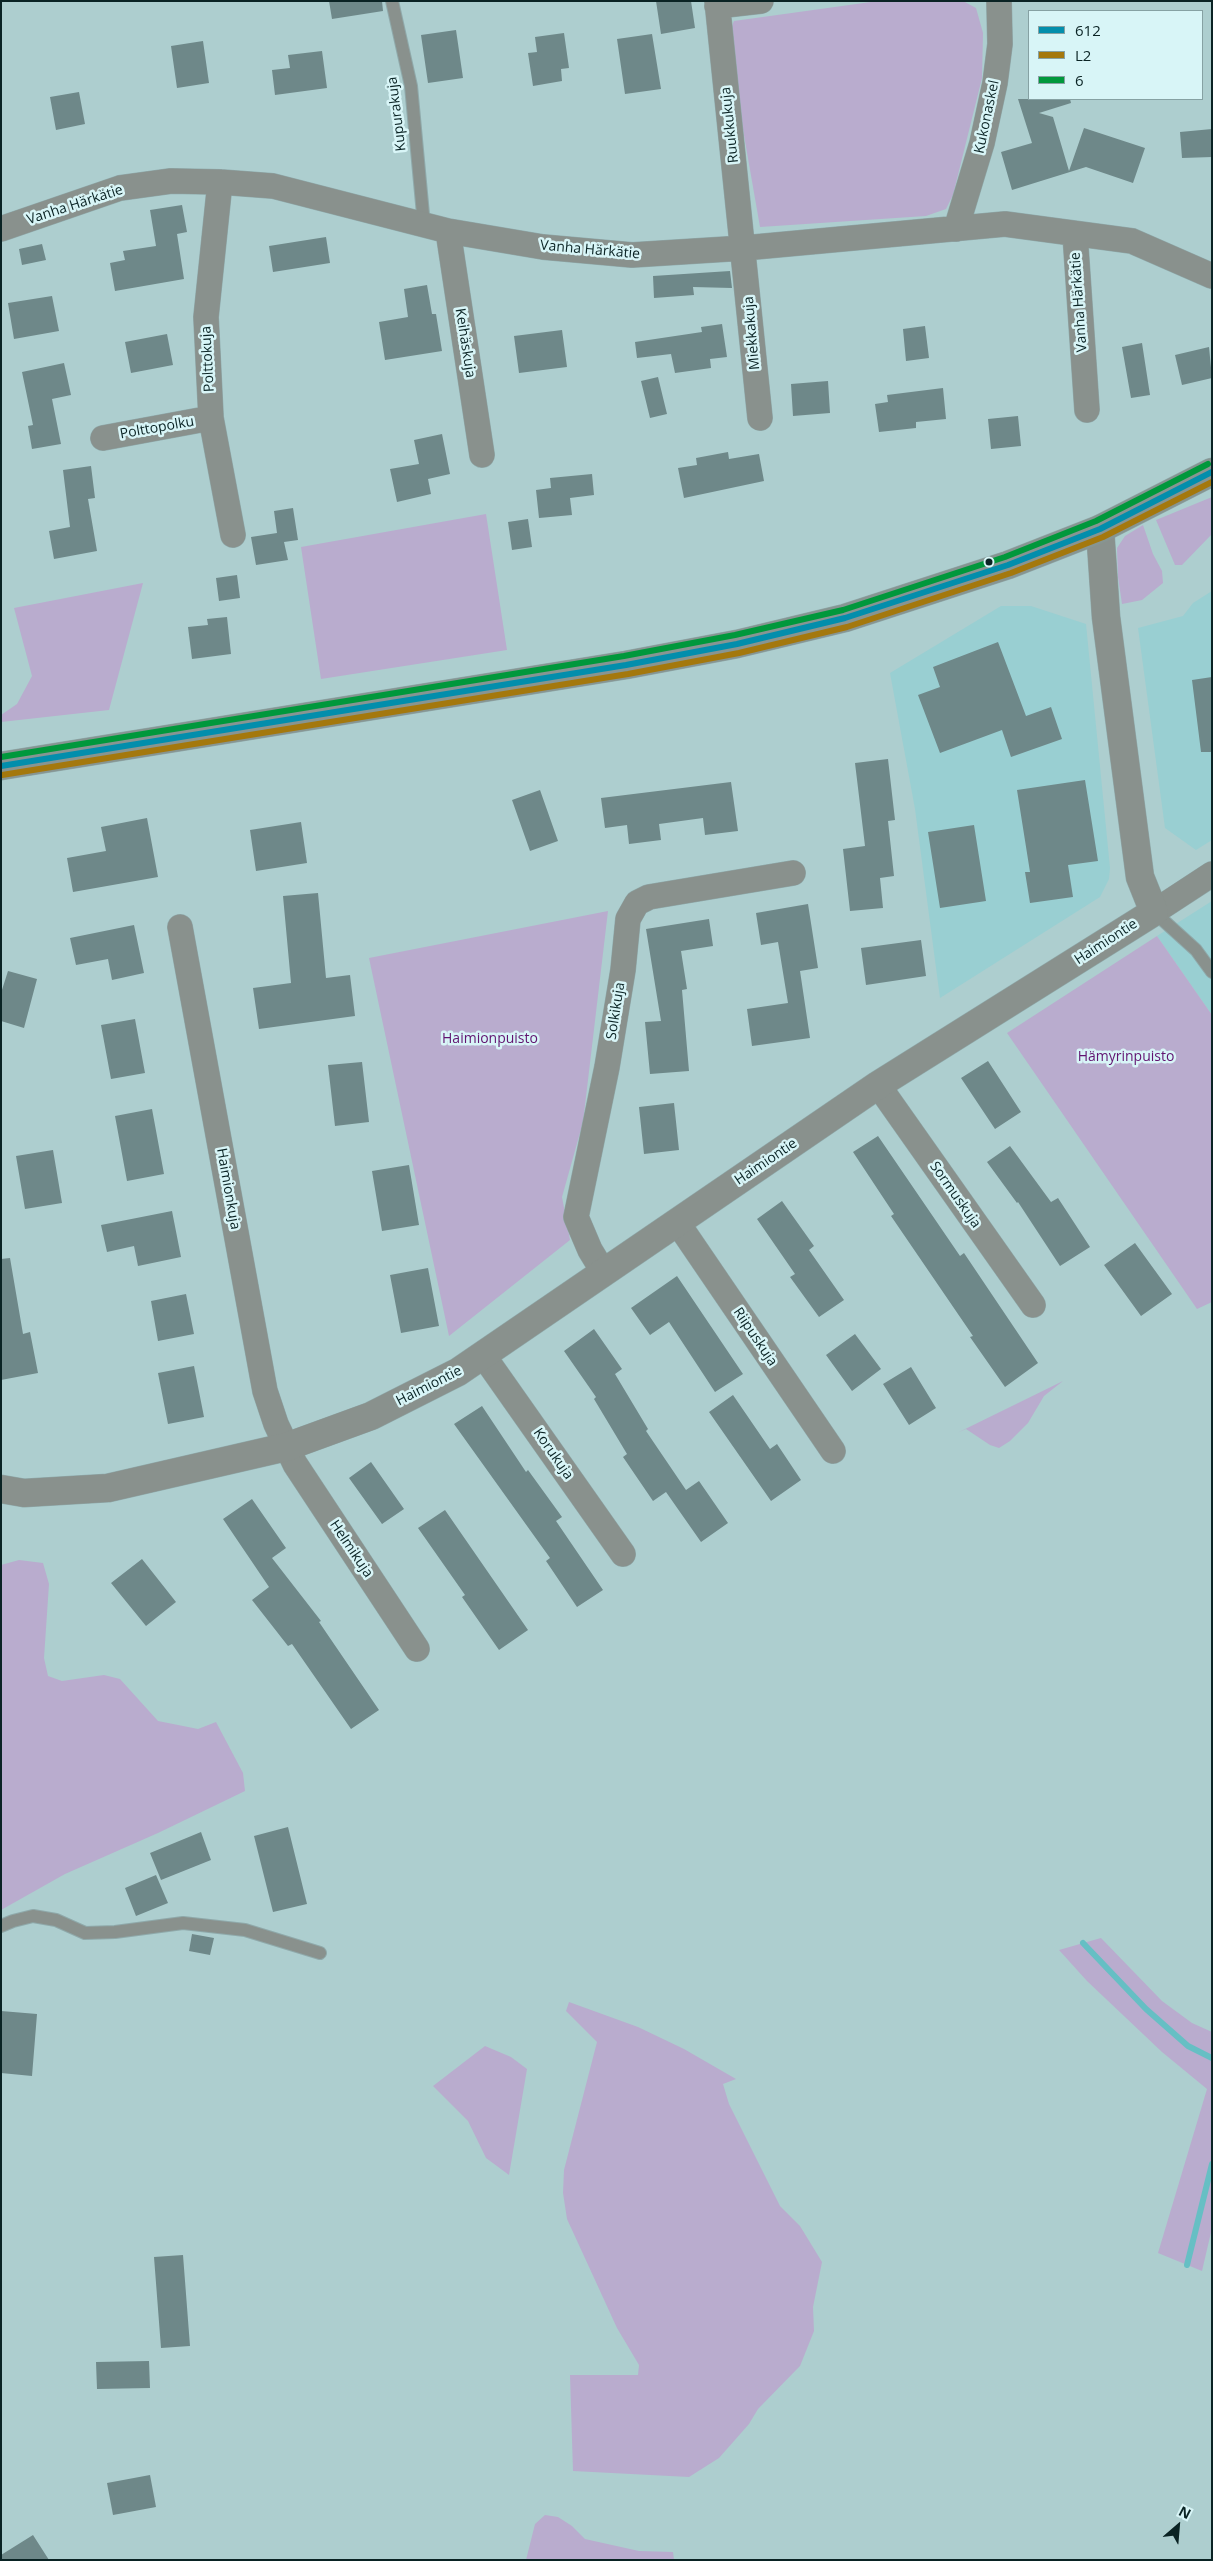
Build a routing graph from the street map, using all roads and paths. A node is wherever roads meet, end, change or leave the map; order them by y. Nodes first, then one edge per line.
1 (392, 1) edge
2 (761, 1) edge
3 (999, 1) edge
4 (717, 4) edge
5 (220, 182) junction
6 (424, 224) junction
7 (956, 229) junction
8 (1, 230) edge
9 (448, 231) junction
10 (1074, 234) junction
11 (744, 248) junction
12 (1212, 276) edge
13 (1087, 410) dead end
14 (210, 418) junction
15 (760, 418) dead end
16 (103, 438) dead end
17 (482, 455) dead end
18 (1212, 472) edge
19 (1100, 529) junction
20 (233, 535) dead end
21 (1, 766) edge
22 (794, 872) dead end
23 (1212, 874) edge
24 (1154, 912) junction
25 (180, 927) dead end
26 (1212, 972) edge
27 (878, 1085) junction
28 (677, 1222) junction
29 (604, 1273) junction
30 (1032, 1304) dead end
31 (484, 1355) junction
32 (286, 1447) junction
33 (833, 1451) dead end
34 (1, 1489) edge
35 (623, 1554) dead end
36 (417, 1649) dead end
37 (1, 1926) edge
38 (320, 1953) dead end

1 - 6 lane, Kupurakuja
2 - 4 street
3 - 7 street, Kukonaskel
4 - 11 street, Ruukkukuja
5 - 6 street, Vanha Härkätie
5 - 8 street, Vanha Härkätie
5 - 14 street, Polttokuja
6 - 9 street, Vanha Härkätie
7 - 10 street, Vanha Härkätie
7 - 11 street, Vanha Härkätie
9 - 11 street, Vanha Härkätie
9 - 17 street, Keihäskuja
10 - 12 street
10 - 13 street, Vanha Härkätie
11 - 15 street, Miekkakuja
14 - 16 street, Polttopolku
14 - 20 street, Polttokuja
18 - 19 highway
19 - 21 highway
19 - 24 street
22 - 29 street, Solkikuja
23 - 24 street
24 - 26 lane
24 - 27 street, Haimiontie
25 - 32 street, Haimionkuja
27 - 28 street, Haimiontie
27 - 30 street, Sormuskuja
28 - 29 street, Haimiontie
28 - 33 street, Riipuskuja
29 - 31 street, Haimiontie
31 - 32 street, Haimiontie
31 - 35 street, Korukuja
32 - 34 street, Haimiontie
32 - 36 street, Helmikuja
37 - 38 lane

